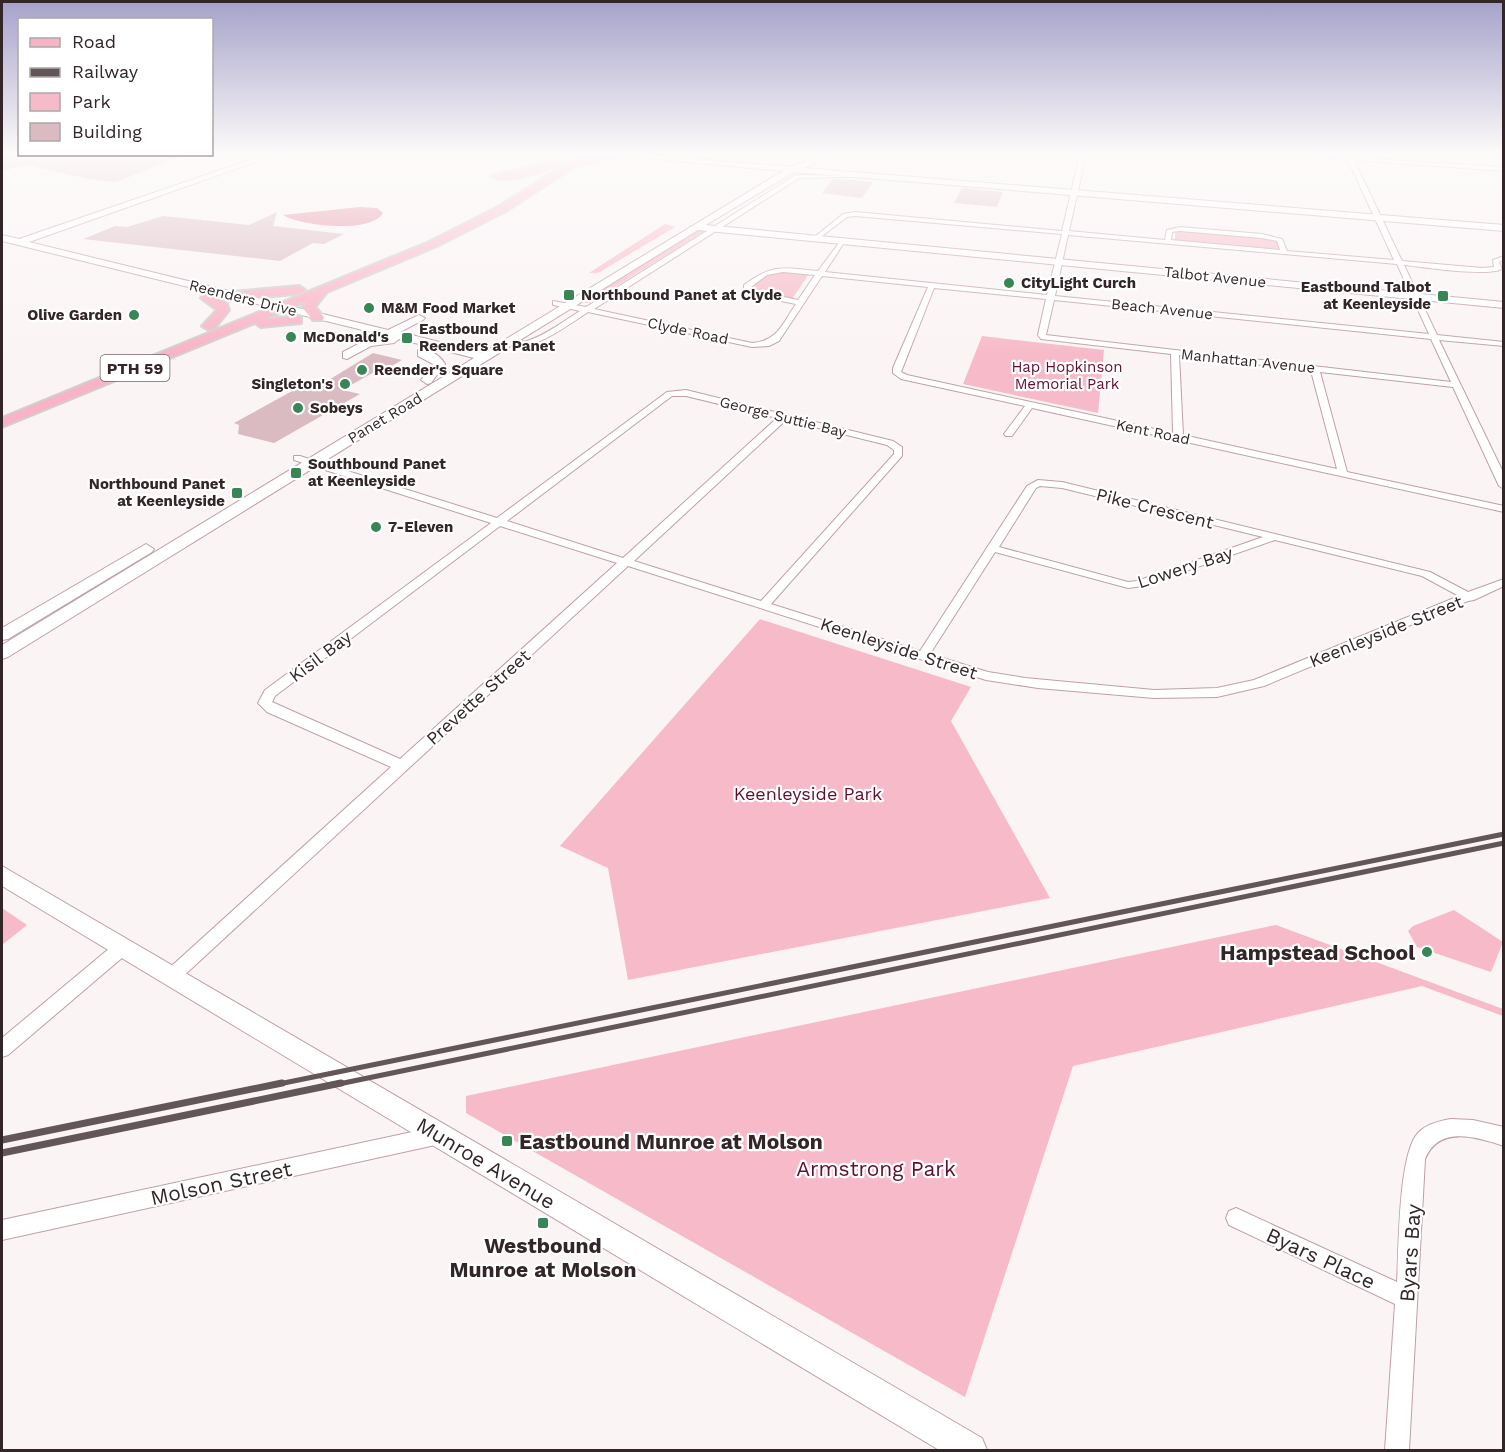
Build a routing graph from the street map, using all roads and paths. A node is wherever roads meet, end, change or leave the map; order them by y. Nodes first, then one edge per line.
1 (70, 222) edge
2 (78, 222) edge
3 (454, 222) edge
4 (474, 222) edge
5 (699, 222) edge
6 (724, 222) edge
7 (837, 222) edge
8 (945, 222) edge
9 (1066, 222) edge
10 (1379, 222) edge
11 (1450, 222) edge
12 (692, 226) junction
13 (1503, 226) edge
14 (712, 229) junction
15 (1064, 232) junction
16 (38, 236) junction
17 (815, 239) junction
18 (842, 241) junction
19 (1168, 242) junction
20 (6, 243) edge
21 (32, 247) junction
22 (1284, 252) junction
23 (1503, 258) edge
24 (1058, 262) junction
25 (1397, 263) junction
26 (102, 267) junction
27 (821, 274) junction
28 (932, 285) junction
29 (299, 290) junction
30 (322, 291) junction
31 (233, 296) junction
32 (1050, 297) junction
33 (1413, 297) junction
34 (207, 298) junction
35 (556, 303) junction
36 (800, 303) junction
37 (569, 305) junction
38 (1503, 305) edge
39 (271, 308) junction
40 (251, 309) junction
41 (588, 309) junction
42 (316, 320) junction
43 (296, 321) junction
44 (367, 328) junction
45 (211, 331) junction
46 (391, 334) junction
47 (1433, 337) junction
48 (504, 340) junction
49 (377, 341) junction
50 (1503, 344) edge
51 (401, 347) junction
52 (429, 347) junction
53 (1175, 353) junction
54 (467, 360) junction
55 (1315, 369) junction
56 (427, 380) junction
57 (1455, 385) junction
58 (1030, 405) junction
59 (784, 417) junction
60 (3, 419) edge
61 (1009, 434) dead end
62 (1178, 438) junction
63 (305, 460) junction
64 (1343, 474) junction
65 (1503, 486) edge
66 (1503, 509) edge
67 (498, 521) junction
68 (1274, 537) junction
69 (991, 548) junction
70 (626, 561) junction
71 (1503, 582) edge
72 (1470, 598) junction
73 (764, 605) junction
74 (2, 635) edge
75 (2, 653) edge
76 (923, 656) junction
77 (402, 766) junction
78 (2, 875) edge
79 (123, 947) junction
80 (172, 976) junction
81 (2, 1049) edge
82 (440, 1136) junction
83 (1503, 1137) edge
84 (1236, 1218) dead end
85 (2, 1230) edge
86 (1407, 1298) junction
87 (970, 1450) edge
88 (1397, 1450) edge

1 - 20 street
2 - 16 street
3 - 29 main road, PTH 59
4 - 30 main road, PTH 59
5 - 12 street, Panet Road
6 - 14 street
7 - 17 street
8 - 15 street
9 - 15 street
10 - 25 street
11 - 13 street
12 - 14 street, Talbot Avenue
12 - 35 street, Panet Road
12 - 37 street, Panet Road
14 - 17 street, Talbot Avenue
14 - 41 street
15 - 19 street
15 - 24 street
16 - 20 street
16 - 21 street
17 - 18 street, Talbot Avenue
18 - 24 street, Talbot Avenue
18 - 27 street, Clyde Road
19 - 22 street
19 - 22 street
20 - 21 street, Reenders Drive
20 - 26 street, Reenders Drive
21 - 26 street, Reenders Drive
22 - 25 street
23 - 25 street
24 - 32 street
24 - 33 street, Talbot Avenue
25 - 33 street
26 - 31 street, Reenders Drive
26 - 34 street, Reenders Drive
27 - 28 street, Beach Avenue
27 - 36 street, Clyde Road
27 - 36 street
28 - 32 street, Beach Avenue
28 - 58 street, Kent Road
29 - 31 main road
29 - 39 main road, PTH 59
30 - 39 main road, PTH 59
30 - 42 main road
31 - 39 street, Reenders Drive
32 - 47 street, Beach Avenue
32 - 53 street, Manhattan Avenue
33 - 38 street, Talbot Avenue
33 - 47 street
34 - 40 street, Reenders Drive
34 - 45 main road
35 - 37 street, Clyde Road
35 - 48 street, Panet Road
36 - 41 street, Clyde Road
37 - 41 street, Clyde Road
37 - 48 street, Panet Road
39 - 40 main road, PTH 59
39 - 42 street, Reenders Drive
39 - 43 street, Reenders Drive
39 - 45 main road, PTH 59
40 - 45 main road, PTH 59
41 - 48 street
42 - 43 street, Reenders Drive
42 - 44 street, Reenders Drive
42 - 46 street
42 - 49 street, Reenders Drive
43 - 45 main road
44 - 46 street, Reenders Drive
44 - 46 street
45 - 60 main road, PTH 59
46 - 52 street, Reenders Drive
47 - 50 street, Beach Avenue
47 - 57 street
48 - 52 street
48 - 54 street, Panet Road
48 - 54 street, Panet Road
49 - 51 street, Reenders Drive
49 - 51 street
49 - 52 street
51 - 52 street, Reenders Drive
52 - 54 street, Reenders Drive
52 - 56 street
53 - 55 street, Manhattan Avenue
53 - 62 street
54 - 56 street, Panet Road
54 - 63 street, Panet Road
55 - 57 street, Manhattan Avenue
55 - 64 street
56 - 63 street, Panet Road
57 - 65 street
58 - 61 street
58 - 62 street, Kent Road
59 - 67 street, George Suttie Bay
59 - 70 street, Prevette Street
59 - 73 street, George Suttie Bay
62 - 64 street, Kent Road
63 - 67 street, Keenleyside Street
63 - 74 street, Panet Road
63 - 75 street, Panet Road
64 - 66 street, Kent Road
67 - 70 street, Keenleyside Street
67 - 77 street, Kisil Bay
68 - 69 street, Lowery Bay
68 - 69 street, Pike Crescent
68 - 72 street, Pike Crescent
69 - 76 street, Pike Crescent
70 - 73 street, Keenleyside Street
70 - 77 street, Prevette Street
71 - 72 street, Keenleyside Street
72 - 76 street, Keenleyside Street
73 - 76 street, Keenleyside Street
77 - 80 street, Prevette Street
78 - 79 street, Munroe Avenue
79 - 80 street, Munroe Avenue
79 - 81 street
80 - 82 street, Munroe Avenue
82 - 85 street, Molson Street
82 - 87 street, Munroe Avenue
83 - 86 street, Byars Bay
84 - 86 street, Byars Place
86 - 88 street, Byars Bay

